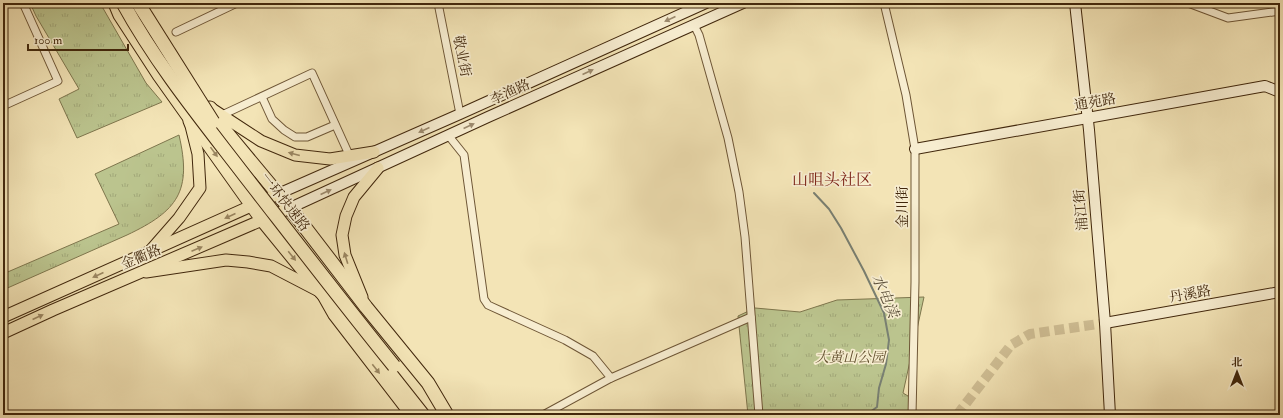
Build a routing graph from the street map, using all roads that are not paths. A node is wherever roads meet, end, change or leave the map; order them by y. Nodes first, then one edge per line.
1 (23, 3) edge
2 (115, 3) edge
3 (123, 3) edge
4 (138, 3) edge
5 (144, 3) edge
6 (237, 3) edge
7 (438, 3) edge
8 (706, 3) edge
9 (743, 3) edge
10 (884, 3) edge
11 (1075, 3) edge
12 (1188, 3) edge
13 (688, 7) edge
14 (1280, 11) edge
15 (694, 25) junction
16 (176, 32) dead end
17 (1280, 92) edge
18 (262, 97) junction
19 (3, 106) edge
20 (210, 107) junction
21 (182, 108) junction
22 (460, 114) junction
23 (222, 115) junction
24 (1087, 118) junction
25 (336, 125) junction
26 (448, 135) junction
27 (915, 149) junction
28 (374, 152) joint
29 (351, 159) junction
30 (378, 168) junction
31 (278, 194) junction
32 (253, 206) junction
33 (290, 208) junction
34 (263, 221) junction
35 (150, 252) junction
36 (146, 272) junction
37 (321, 292) junction
38 (1280, 292) edge
39 (366, 307) junction
40 (3, 317) edge
41 (751, 317) junction
42 (1105, 323) junction
43 (3, 333) edge
44 (398, 365) junction
45 (611, 378) junction
46 (428, 383) junction
47 (411, 415) edge
48 (423, 415) edge
49 (430, 415) edge
50 (441, 415) edge
51 (447, 415) edge
52 (455, 415) edge
53 (543, 415) edge
54 (759, 415) edge
55 (912, 415) edge
56 (1110, 415) edge

1 - 19 street
2 - 21 highway
3 - 44 highway, 一环快速路, bridge
4 - 44 highway, 一环快速路, bridge
5 - 20 highway
6 - 16 street
7 - 22 street, 敬业街
8 - 13 street, 李渔路
9 - 15 street, 李渔路
10 - 27 street, 金川街
11 - 24 street, 浦江街
12 - 14 street
13 - 15 street
13 -> 22 street, 李渔路
26 -> 15 street, 李渔路
15 - 41 street
17 - 24 street, 通苑路
18 - 23 street
18 - 25 street
18 - 25 street
20 - 23 main road
20 - 31 highway
21 -> 32 highway
21 - 35 main road
22 -> 28 street, 李渔路
29 -> 23 main road
24 - 27 street, 通苑路
24 - 42 street, 浦江街
25 - 29 street
26 - 30 street, 李渔路
26 - 45 street
27 - 55 street, 金川街
28 - 29 main road
29 - 31 street
33 -> 30 street, 李渔路
39 -> 30 main road
31 - 32 main road, 金衢路
31 - 33 highway
32 - 34 highway
32 -> 35 main road, 金衢路
33 - 34 main road, 金衢路
33 - 39 highway
36 -> 34 main road, 金衢路
34 -> 37 highway
35 -> 40 main road, 金衢路
36 - 37 main road
43 -> 36 main road, 金衢路
37 -> 47 main road
37 - 48 highway
38 - 42 street, 丹溪路
39 - 46 highway
41 - 45 street
41 - 54 street
42 - 56 street, 浦江街
44 - 49 highway, 一环快速路
44 - 50 highway, 一环快速路
45 - 53 street
46 - 51 highway
46 - 52 main road

